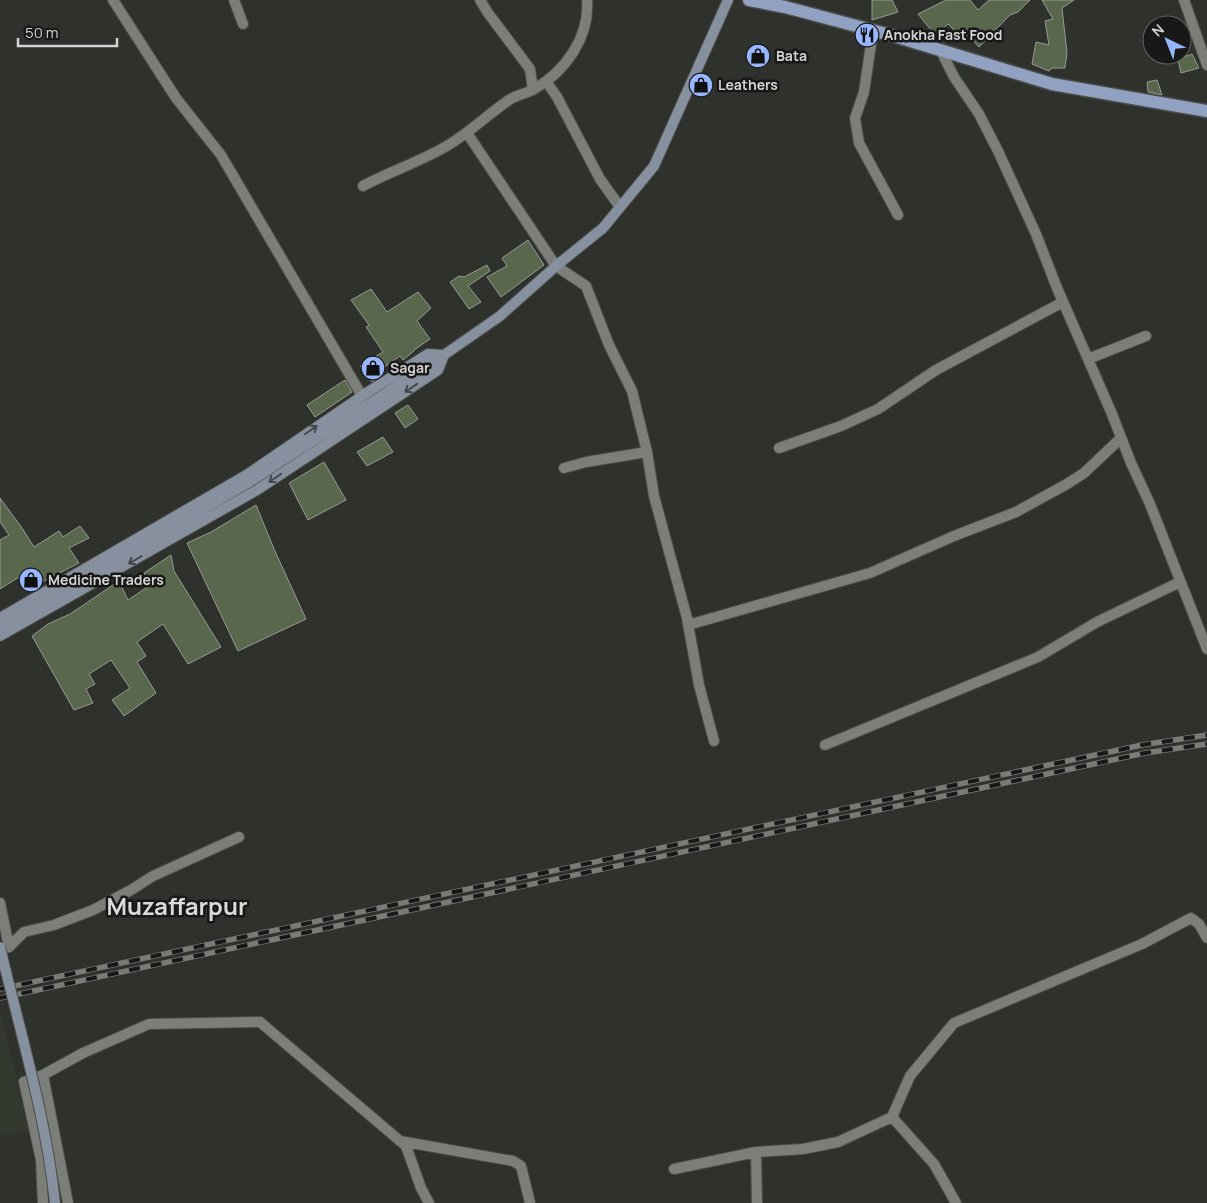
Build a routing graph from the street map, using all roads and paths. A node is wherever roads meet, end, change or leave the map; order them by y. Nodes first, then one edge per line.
1 (113, 0) edge
2 (234, 0) edge
3 (480, 0) edge
4 (586, 0) edge
5 (728, 0) edge
6 (748, 0) edge
7 (1184, 0) edge
8 (243, 24) dead end
9 (873, 31) junction
10 (941, 50) junction
11 (1207, 65) edge
12 (546, 81) junction
13 (533, 90) junction
14 (1207, 111) edge
15 (467, 133) junction
16 (363, 186) dead end
17 (620, 207) junction
18 (898, 215) dead end
19 (556, 266) junction
20 (1063, 302) junction
21 (1146, 336) dead end
22 (444, 355) junction
23 (1088, 359) junction
24 (362, 396) junction
25 (1121, 438) junction
26 (779, 448) dead end
27 (646, 452) junction
28 (564, 468) dead end
29 (1180, 582) junction
30 (0, 618) edge
31 (688, 625) junction
32 (0, 627) edge
33 (0, 636) edge
34 (1207, 649) edge
35 (714, 741) dead end
36 (825, 745) dead end
37 (239, 837) dead end
38 (0, 904) edge
39 (1207, 938) edge
40 (3, 947) edge
41 (43, 1075) junction
42 (892, 1117) junction
43 (399, 1141) junction
44 (756, 1152) junction
45 (674, 1169) dead end
46 (44, 1203) edge
47 (55, 1203) edge
48 (68, 1203) edge
49 (429, 1203) edge
50 (530, 1203) edge
51 (757, 1203) edge
52 (956, 1203) edge

1 - 24 street
2 - 8 street
3 - 13 street
4 - 12 street
5 - 17 main road
6 - 9 main road
7 - 11 street
9 - 10 main road
9 - 18 street
10 - 14 main road
10 - 20 street
12 - 13 street
12 - 17 street
13 - 15 street
15 - 16 street
15 - 19 street
17 - 19 main road
19 - 22 main road
19 - 27 street
20 - 23 street
20 - 26 street
21 - 23 street
22 - 24 main road
22 - 32 main road
22 -> 33 main road
23 - 25 street
30 -> 24 main road
25 - 29 street
25 - 31 street
27 - 28 street
27 - 31 street
29 - 34 street
29 - 36 street
31 - 35 street
37 - 40 street
38 - 40 street
39 - 42 street
40 - 47 main road, bridge
41 - 43 street
41 - 46 street
41 - 48 street
42 - 44 street
42 - 52 street
43 - 49 street
43 - 50 street
44 - 45 street
44 - 51 street

